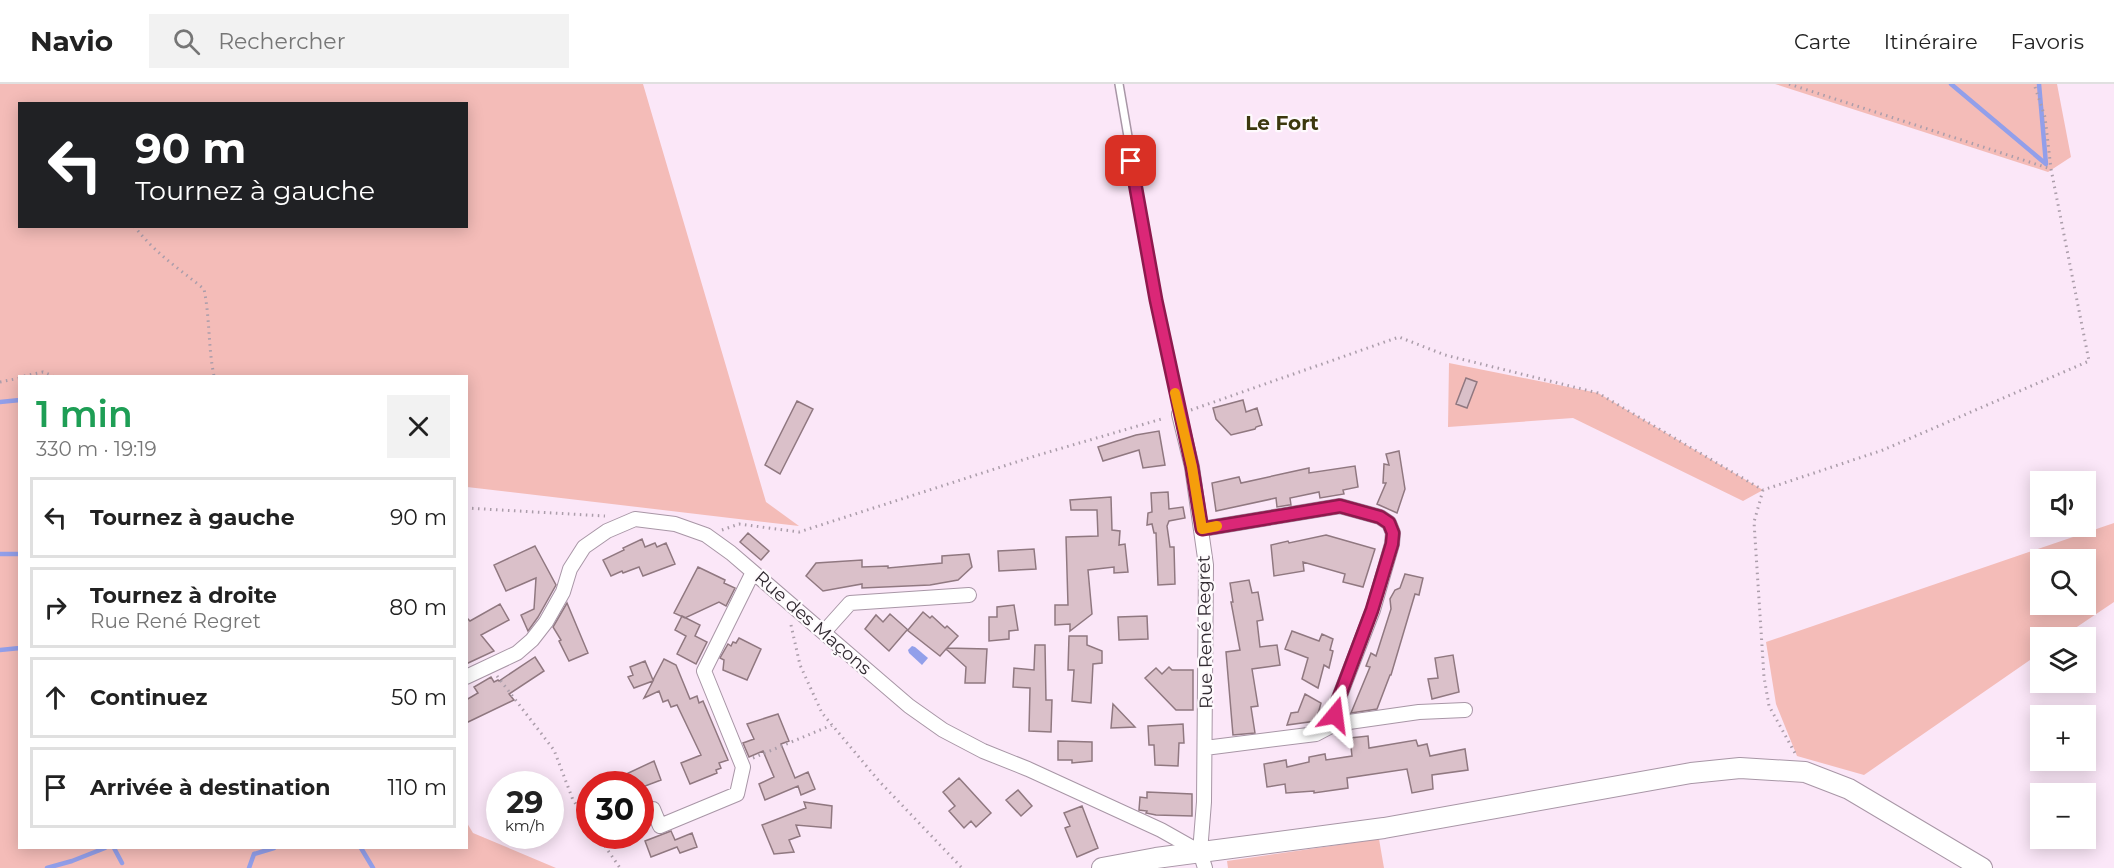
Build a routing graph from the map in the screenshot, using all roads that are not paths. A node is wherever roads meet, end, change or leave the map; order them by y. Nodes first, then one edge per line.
1 (1119, 84) edge
2 (1179, 414) joint
3 (1202, 529) junction
4 (753, 572) junction
5 (969, 595) dead end
6 (824, 632) junction
7 (468, 676) edge
8 (1465, 710) dead end
9 (1335, 724) junction
10 (1205, 748) junction
11 (654, 811) edge
12 (1203, 860) edge
13 (1977, 867) edge
14 (1102, 868) edge

1 - 2 lane
2 - 3 street, Rue René Regret
3 - 9 street
3 - 10 street, Rue René Regret
4 - 6 street, Rue des Maçons
4 - 7 street, Rue des Maçons
4 - 11 street
5 - 6 street
6 - 12 street, Rue des Maçons
8 - 9 street
9 - 10 street
10 - 12 street, Rue René Regret
12 - 13 street
12 - 14 street

